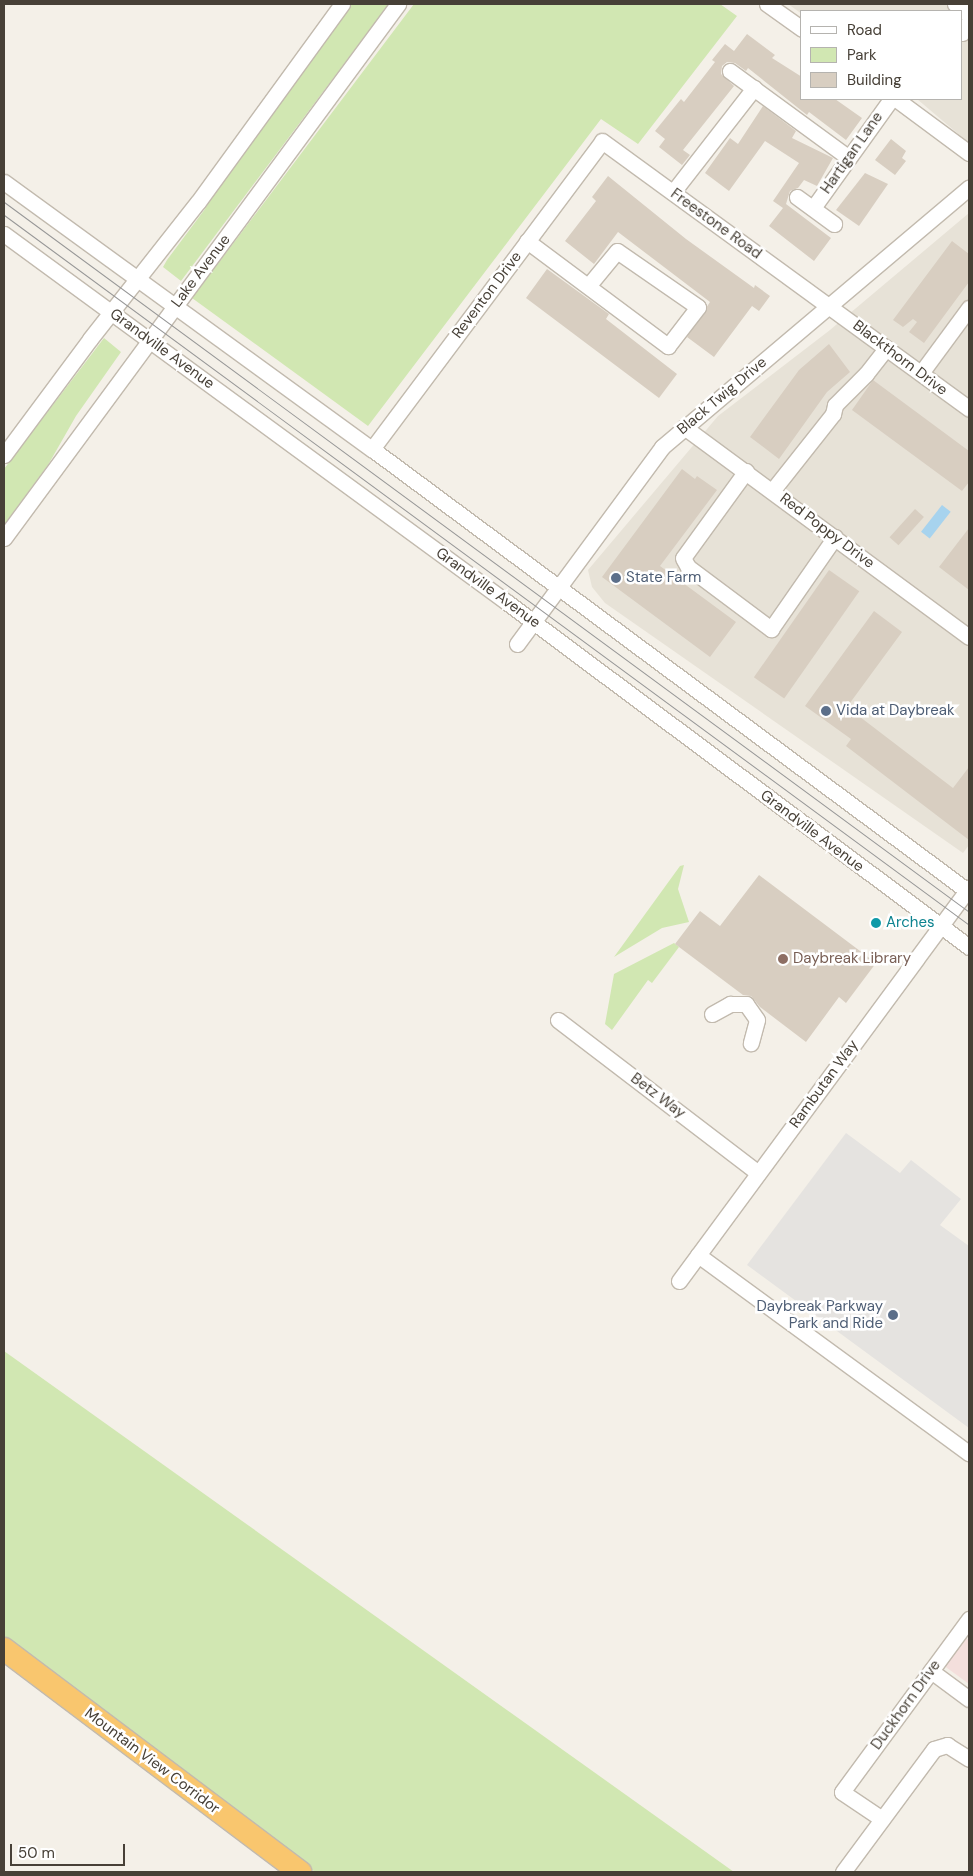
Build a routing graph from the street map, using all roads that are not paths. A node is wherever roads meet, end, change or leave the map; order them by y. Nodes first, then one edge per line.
1 (342, 4) edge
2 (398, 4) edge
3 (767, 4) edge
4 (800, 28) edge
5 (730, 71) dead end
6 (754, 88) junction
7 (890, 100) edge
8 (897, 100) edge
9 (602, 140) joint
10 (969, 153) edge
11 (849, 158) junction
12 (4, 182) edge
13 (969, 188) edge
14 (673, 192) junction
15 (797, 196) dead end
16 (813, 208) junction
17 (834, 224) dead end
18 (4, 234) edge
19 (527, 241) junction
20 (137, 280) junction
21 (588, 286) junction
22 (174, 306) junction
23 (830, 307) junction
24 (969, 308) edge
25 (112, 312) junction
26 (151, 340) junction
27 (886, 348) junction
28 (920, 373) junction
29 (969, 410) edge
30 (684, 427) junction
31 (372, 449) junction
32 (4, 455) edge
33 (746, 471) junction
34 (772, 491) junction
35 (835, 537) junction
36 (4, 538) edge
37 (558, 587) junction
38 (533, 622) junction
39 (969, 637) edge
40 (518, 644) dead end
41 (968, 890) edge
42 (941, 926) junction
43 (969, 947) edge
44 (712, 1014) dead end
45 (558, 1020) dead end
46 (751, 1043) dead end
47 (758, 1173) junction
48 (698, 1255) junction
49 (679, 1281) dead end
50 (969, 1453) edge
51 (969, 1619) edge
52 (4, 1649) edge
53 (931, 1671) junction
54 (969, 1699) edge
55 (969, 1759) edge
56 (882, 1819) junction
57 (300, 1872) edge
58 (843, 1872) edge

1 - 20 street
2 - 22 street, Lake Avenue
3 - 4 street
5 - 6 street
6 - 11 street
6 - 14 street
7 - 11 street, Hartigan Lane
8 - 10 street
9 - 14 street, Freestone Road
9 - 19 street, Reventon Drive
11 - 16 street, Hartigan Lane
12 - 20 street
13 - 23 street, Black Twig Drive
14 - 23 street, Freestone Road
15 - 16 street, Hartigan Lane
16 - 17 street, Hartigan Lane
18 - 25 street, Grandville Avenue
19 - 21 street
19 - 31 street, Reventon Drive
20 - 22 street
20 - 25 street
21 - 21 street
22 - 26 street, Lake Avenue
22 - 31 street
23 - 27 street, Blackthorn Drive
23 - 30 street, Black Twig Drive
24 - 28 street
25 - 26 street, Grandville Avenue
25 - 32 street
26 - 36 street, Lake Avenue
26 - 38 street, Grandville Avenue
27 - 28 street, Blackthorn Drive
27 - 34 street
28 - 29 street, Blackthorn Drive
30 - 33 street, Red Poppy Drive
30 - 37 street, Black Twig Drive
31 - 37 street
33 - 34 street, Red Poppy Drive
33 - 35 street
34 - 35 street, Red Poppy Drive
35 - 39 street, Red Poppy Drive
37 - 38 street, Black Twig Drive
37 - 41 street
38 - 40 street, Black Twig Drive
38 - 42 street, Grandville Avenue
41 - 42 street, Rambutan Way
42 - 43 street, Grandville Avenue
42 - 47 street, Rambutan Way
44 - 46 street
45 - 47 street, Betz Way
47 - 48 street, Rambutan Way
48 - 49 street, Rambutan Way
48 - 50 street
51 - 53 street, Duckhorn Drive
52 - 57 highway, Mountain View Corridor
53 - 54 street
53 - 56 street, Duckhorn Drive
55 - 56 street
56 - 58 street

